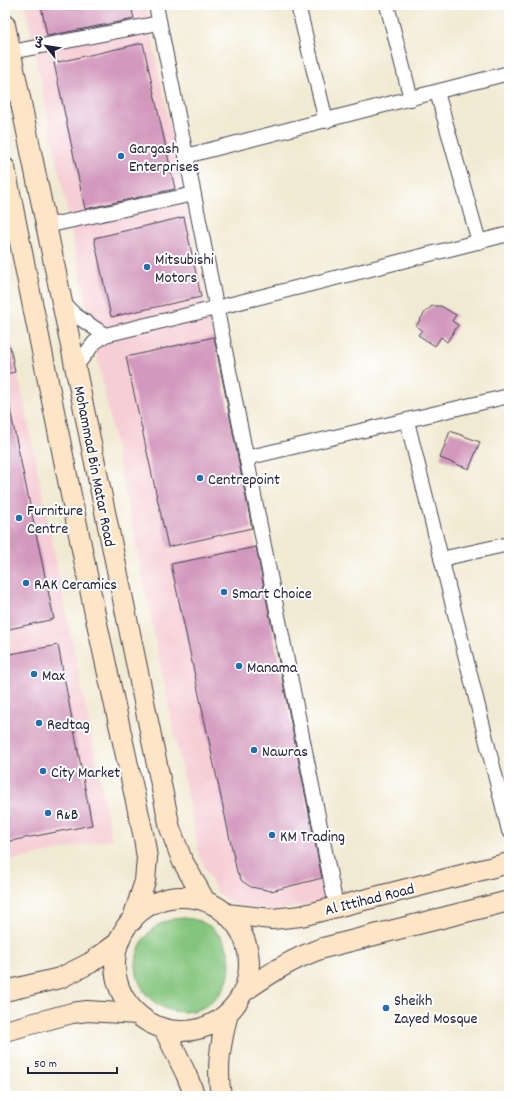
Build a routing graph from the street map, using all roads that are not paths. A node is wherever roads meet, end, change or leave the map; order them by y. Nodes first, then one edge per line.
1 (156, 5) edge
2 (298, 5) edge
3 (386, 5) edge
4 (159, 23) junction
5 (5, 25) edge
6 (11, 52) junction
7 (509, 74) edge
8 (437, 92) junction
9 (411, 99) junction
10 (326, 121) junction
11 (186, 156) junction
12 (5, 168) edge
13 (194, 194) junction
14 (46, 226) junction
15 (509, 234) edge
16 (479, 242) junction
17 (62, 302) junction
18 (216, 308) junction
19 (105, 335) junction
20 (76, 366) junction
21 (509, 396) edge
22 (406, 421) junction
23 (246, 458) junction
24 (509, 544) edge
25 (441, 559) junction
26 (509, 831) edge
27 (509, 863) edge
28 (205, 901) junction
29 (509, 901) edge
30 (336, 906) junction
31 (227, 914) junction
32 (132, 921) junction
33 (119, 942) junction
34 (5, 991) edge
35 (243, 992) junction
36 (228, 1013) junction
37 (137, 1014) junction
38 (164, 1029) junction
39 (5, 1030) edge
40 (195, 1096) edge
41 (221, 1096) edge

1 - 4 street
2 - 10 street
3 - 9 street
4 - 6 street
4 - 11 street
5 - 6 street, Mohammad Bin Matar Road
6 - 14 street, Mohammad Bin Matar Road
7 - 8 street
8 - 9 street
8 - 16 street
9 - 10 street
10 - 11 street
11 - 13 street
12 - 32 street, Mohammad Bin Matar Road
13 - 14 street
13 - 18 street
14 - 17 street, Mohammad Bin Matar Road
15 - 16 street
16 - 18 street
17 - 19 street
17 - 20 street, Mohammad Bin Matar Road
18 - 19 street
18 - 23 street
19 - 20 street
20 - 28 street, Mohammad Bin Matar Road
21 - 22 street
22 - 23 street
22 - 25 street
23 - 30 street
24 - 25 street
25 - 26 street
27 - 30 street, Al Ittihad Road
28 - 31 street
28 - 32 street
29 - 35 street
30 - 31 street, Al Ittihad Road
31 - 35 street
32 - 33 street
33 - 34 street
33 - 37 street
35 - 36 street
36 - 38 street
36 - 41 street
37 - 38 street
37 - 39 street
38 - 40 street

